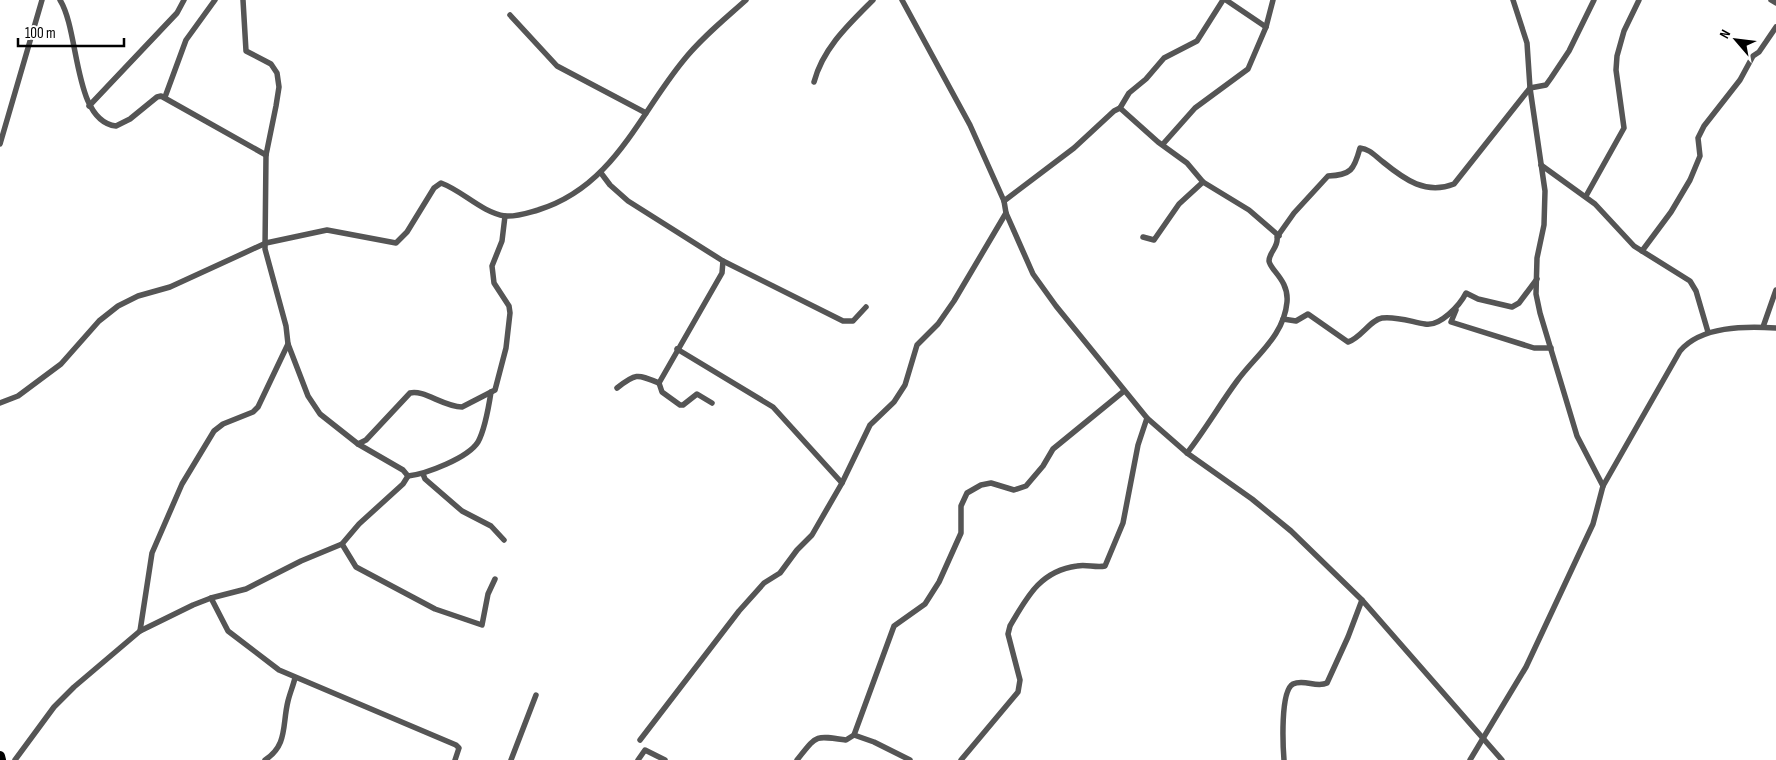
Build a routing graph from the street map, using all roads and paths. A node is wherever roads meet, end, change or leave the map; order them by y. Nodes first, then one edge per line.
1 (42, 0) edge
2 (60, 0) edge
3 (184, 0) edge
4 (215, 0) edge
5 (243, 0) edge
6 (746, 0) edge
7 (873, 0) edge
8 (902, 0) edge
9 (1224, 0) edge
10 (1273, 0) edge
11 (1512, 0) edge
12 (1594, 0) edge
13 (1639, 0) edge
14 (1771, 0) edge
15 (1776, 3) edge
16 (510, 15) dead end
17 (1266, 27) junction
18 (1776, 27) edge
19 (814, 82) dead end
20 (1530, 88) junction
21 (165, 97) junction
22 (89, 106) junction
23 (1120, 108) junction
24 (646, 113) junction
25 (0, 144) edge
26 (1163, 144) junction
27 (266, 155) junction
28 (1541, 165) junction
29 (601, 173) junction
30 (1203, 182) junction
31 (1586, 196) junction
32 (1004, 201) junction
33 (1006, 213) junction
34 (505, 216) junction
35 (1279, 236) junction
36 (1143, 237) dead end
37 (266, 243) junction
38 (1642, 251) junction
39 (723, 261) junction
40 (1537, 279) junction
41 (1776, 290) edge
42 (866, 307) dead end
43 (1457, 308) junction
44 (1282, 320) junction
45 (1763, 327) junction
46 (1776, 328) edge
47 (1708, 332) junction
48 (288, 344) junction
49 (1550, 348) junction
50 (677, 349) junction
51 (659, 383) junction
52 (617, 388) dead end
53 (1124, 391) junction
54 (491, 392) junction
55 (0, 402) edge
56 (712, 403) dead end
57 (1147, 418) junction
58 (358, 444) junction
59 (1188, 453) junction
60 (423, 474) junction
61 (408, 476) junction
62 (842, 482) junction
63 (1603, 486) junction
64 (504, 540) dead end
65 (342, 544) junction
66 (495, 579) dead end
67 (210, 598) junction
68 (1362, 600) junction
69 (140, 631) junction
70 (295, 678) junction
71 (536, 695) dead end
72 (854, 735) junction
73 (1482, 738) junction
74 (640, 740) dead end
75 (0, 756) edge
76 (1, 760) edge
77 (16, 760) edge
78 (265, 760) edge
79 (455, 760) edge
80 (512, 760) edge
81 (638, 760) edge
82 (665, 760) edge
83 (797, 760) edge
84 (910, 760) edge
85 (960, 760) edge
86 (1284, 760) edge
87 (1470, 760) edge
88 (1502, 760) edge

1 - 25 street
2 - 22 street
3 - 22 street
4 - 21 street
5 - 27 street
6 - 24 street
7 - 19 street
8 - 32 street
9 - 17 street
9 - 23 street
10 - 17 street
11 - 20 street
12 - 20 street
13 - 31 street
14 - 15 street
16 - 24 street
17 - 26 street
18 - 38 street
20 - 28 street
20 - 35 street
21 - 22 street
21 - 27 street
23 - 26 street
23 - 32 street
24 - 29 street
26 - 30 street
27 - 37 street
28 - 31 street
28 - 40 street
29 - 34 street
29 - 39 street
30 - 35 street
30 - 36 street
31 - 38 street
32 - 33 street
33 - 53 street
33 - 62 street
34 - 37 street
34 - 54 street
35 - 44 street
37 - 48 street
37 - 55 street
38 - 47 street
39 - 42 street
39 - 50 street
40 - 43 street
40 - 49 street
41 - 45 street
43 - 44 street
43 - 49 street
44 - 59 street
45 - 46 street
45 - 47 street
47 - 63 street
48 - 58 street
48 - 69 street
49 - 63 street
50 - 51 street
50 - 62 street
51 - 52 street
51 - 56 street
53 - 57 street
53 - 72 street
54 - 58 street
54 - 60 street
57 - 59 street
57 - 85 street
58 - 61 street
59 - 68 street
60 - 61 street
60 - 64 street
61 - 65 street
62 - 74 street
63 - 73 street
65 - 66 street
65 - 67 street
67 - 69 street
67 - 70 street
68 - 73 street
68 - 86 street
69 - 77 street
70 - 78 street
70 - 79 street
71 - 80 street
72 - 83 street
72 - 84 street
73 - 87 street
73 - 88 street
75 - 76 highway
81 - 82 street

